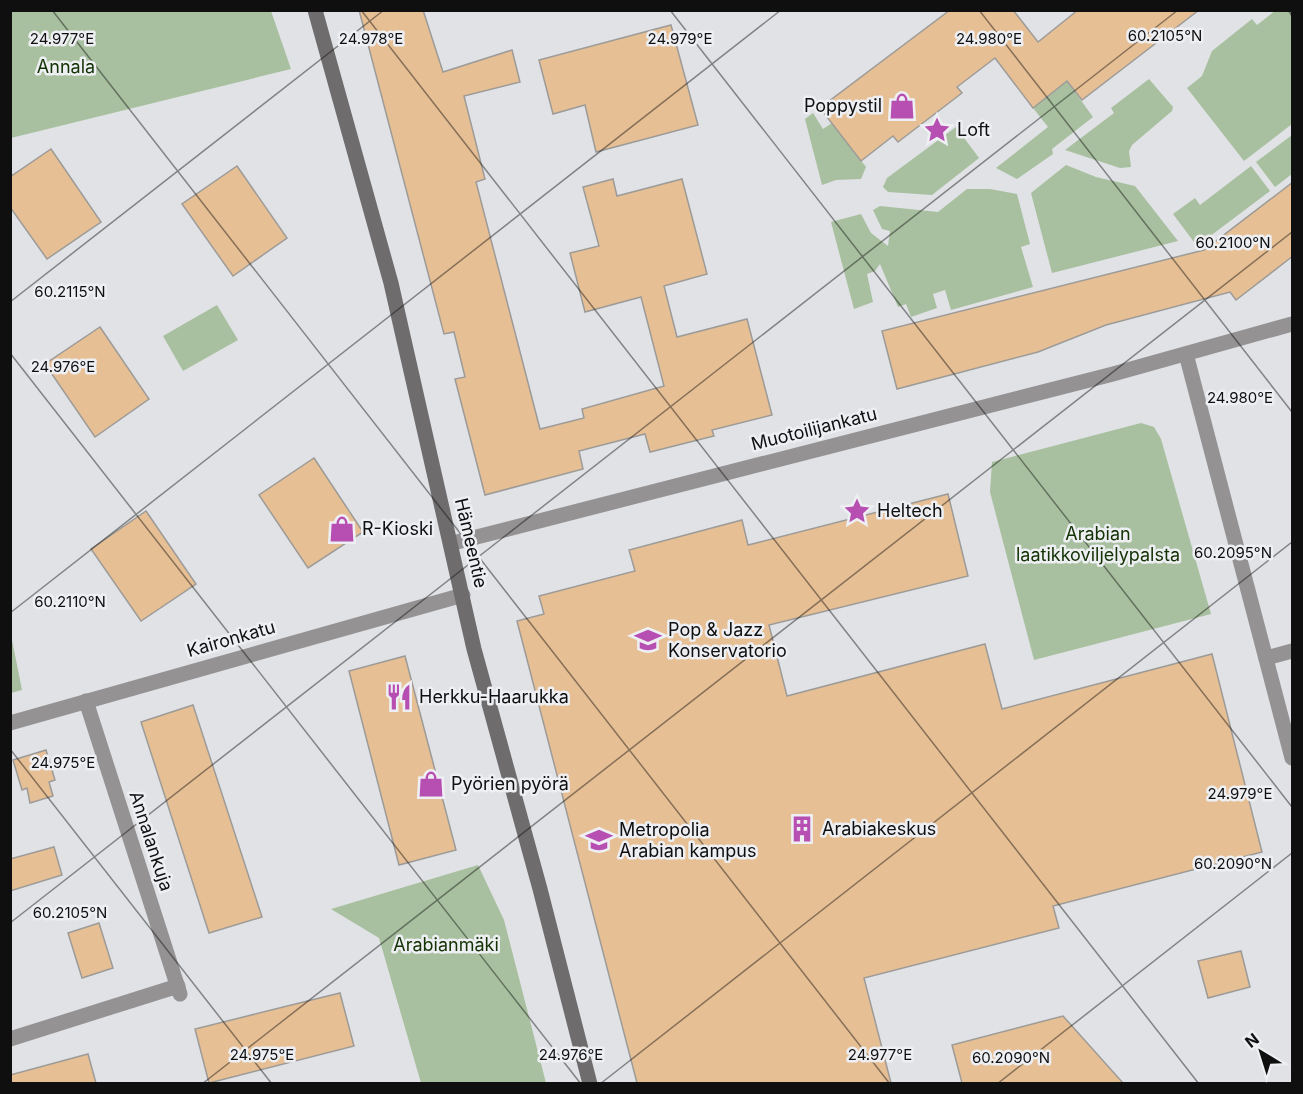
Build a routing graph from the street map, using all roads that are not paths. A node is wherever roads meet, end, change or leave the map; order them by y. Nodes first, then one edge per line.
1 (315, 10) edge
2 (1293, 324) edge
3 (1186, 354) junction
4 (453, 543) junction
5 (463, 595) junction
6 (1293, 651) edge
7 (1266, 658) junction
8 (86, 701) junction
9 (10, 723) edge
10 (1293, 758) edge
11 (10, 1039) edge
12 (590, 1083) edge

1 - 4 main road, Hämeentie
2 - 3 street, Muotoilijankatu
3 - 4 street, Muotoilijankatu
3 - 7 street
4 - 5 main road, Hämeentie
5 - 8 street, Kaironkatu
5 - 12 main road, Hämeentie
6 - 7 street
7 - 10 street
8 - 9 street, Kaironkatu
8 - 11 street, Annalankuja

